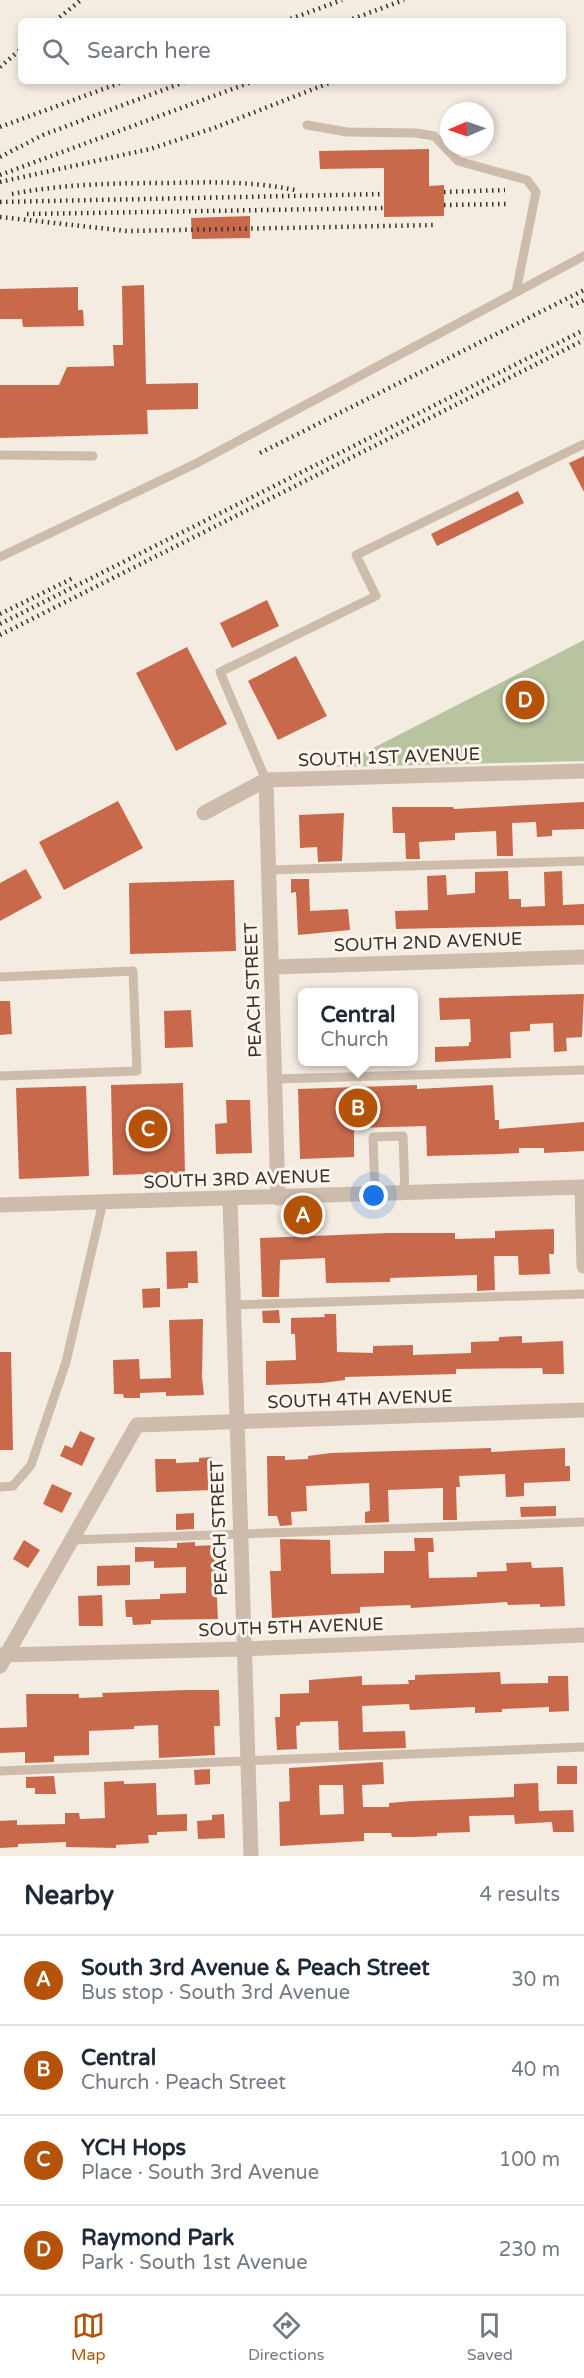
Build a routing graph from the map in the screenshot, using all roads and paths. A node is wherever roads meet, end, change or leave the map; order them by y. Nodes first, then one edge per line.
1 (307, 125) dead end
2 (584, 256) edge
3 (516, 292) junction
4 (584, 444) edge
5 (0, 455) edge
6 (93, 456) dead end
7 (0, 557) edge
8 (584, 771) edge
9 (266, 780) junction
10 (204, 813) dead end
11 (584, 861) edge
12 (269, 870) junction
13 (584, 957) edge
14 (273, 967) junction
15 (0, 977) edge
16 (584, 1070) edge
17 (0, 1077) edge
18 (275, 1079) junction
19 (583, 1187) edge
20 (405, 1193) junction
21 (375, 1194) junction
22 (278, 1198) junction
23 (230, 1199) junction
24 (103, 1202) junction
25 (0, 1205) edge
26 (584, 1266) edge
27 (584, 1294) edge
28 (232, 1305) junction
29 (584, 1410) edge
30 (235, 1422) junction
31 (0, 1487) edge
32 (584, 1522) edge
33 (239, 1535) junction
34 (70, 1540) junction
35 (584, 1635) edge
36 (243, 1649) junction
37 (3, 1658) edge
38 (584, 1747) edge
39 (247, 1761) junction
40 (0, 1771) edge
41 (251, 1856) edge

1 - 3 lane
2 - 3 lane
3 - 7 lane
4 - 9 lane
5 - 6 lane
8 - 9 street, SOUTH 1ST AVENUE
9 - 10 street, SOUTH 1ST AVENUE
9 - 12 street, PEACH STREET
11 - 12 lane
12 - 14 street, PEACH STREET
13 - 14 street, SOUTH 2ND AVENUE
14 - 18 street, PEACH STREET
15 - 17 lane
16 - 18 lane
18 - 22 street, PEACH STREET
19 - 20 street, SOUTH 3RD AVENUE
19 - 26 street
20 - 21 street, SOUTH 3RD AVENUE
20 - 21 lane
21 - 22 street, SOUTH 3RD AVENUE
22 - 23 street, SOUTH 3RD AVENUE
23 - 24 street, SOUTH 3RD AVENUE
23 - 28 street, PEACH STREET
24 - 25 street, SOUTH 3RD AVENUE
24 - 31 lane
27 - 28 lane
28 - 30 street, PEACH STREET
29 - 30 street, SOUTH 4TH AVENUE
30 - 33 street, PEACH STREET
30 - 34 street, SOUTH 4TH AVENUE
32 - 33 lane
33 - 34 lane
33 - 36 street, PEACH STREET
34 - 37 street
35 - 36 street, SOUTH 5TH AVENUE
36 - 37 street, SOUTH 5TH AVENUE
36 - 39 street, PEACH STREET
38 - 39 lane
39 - 40 lane
39 - 41 street, PEACH STREET

